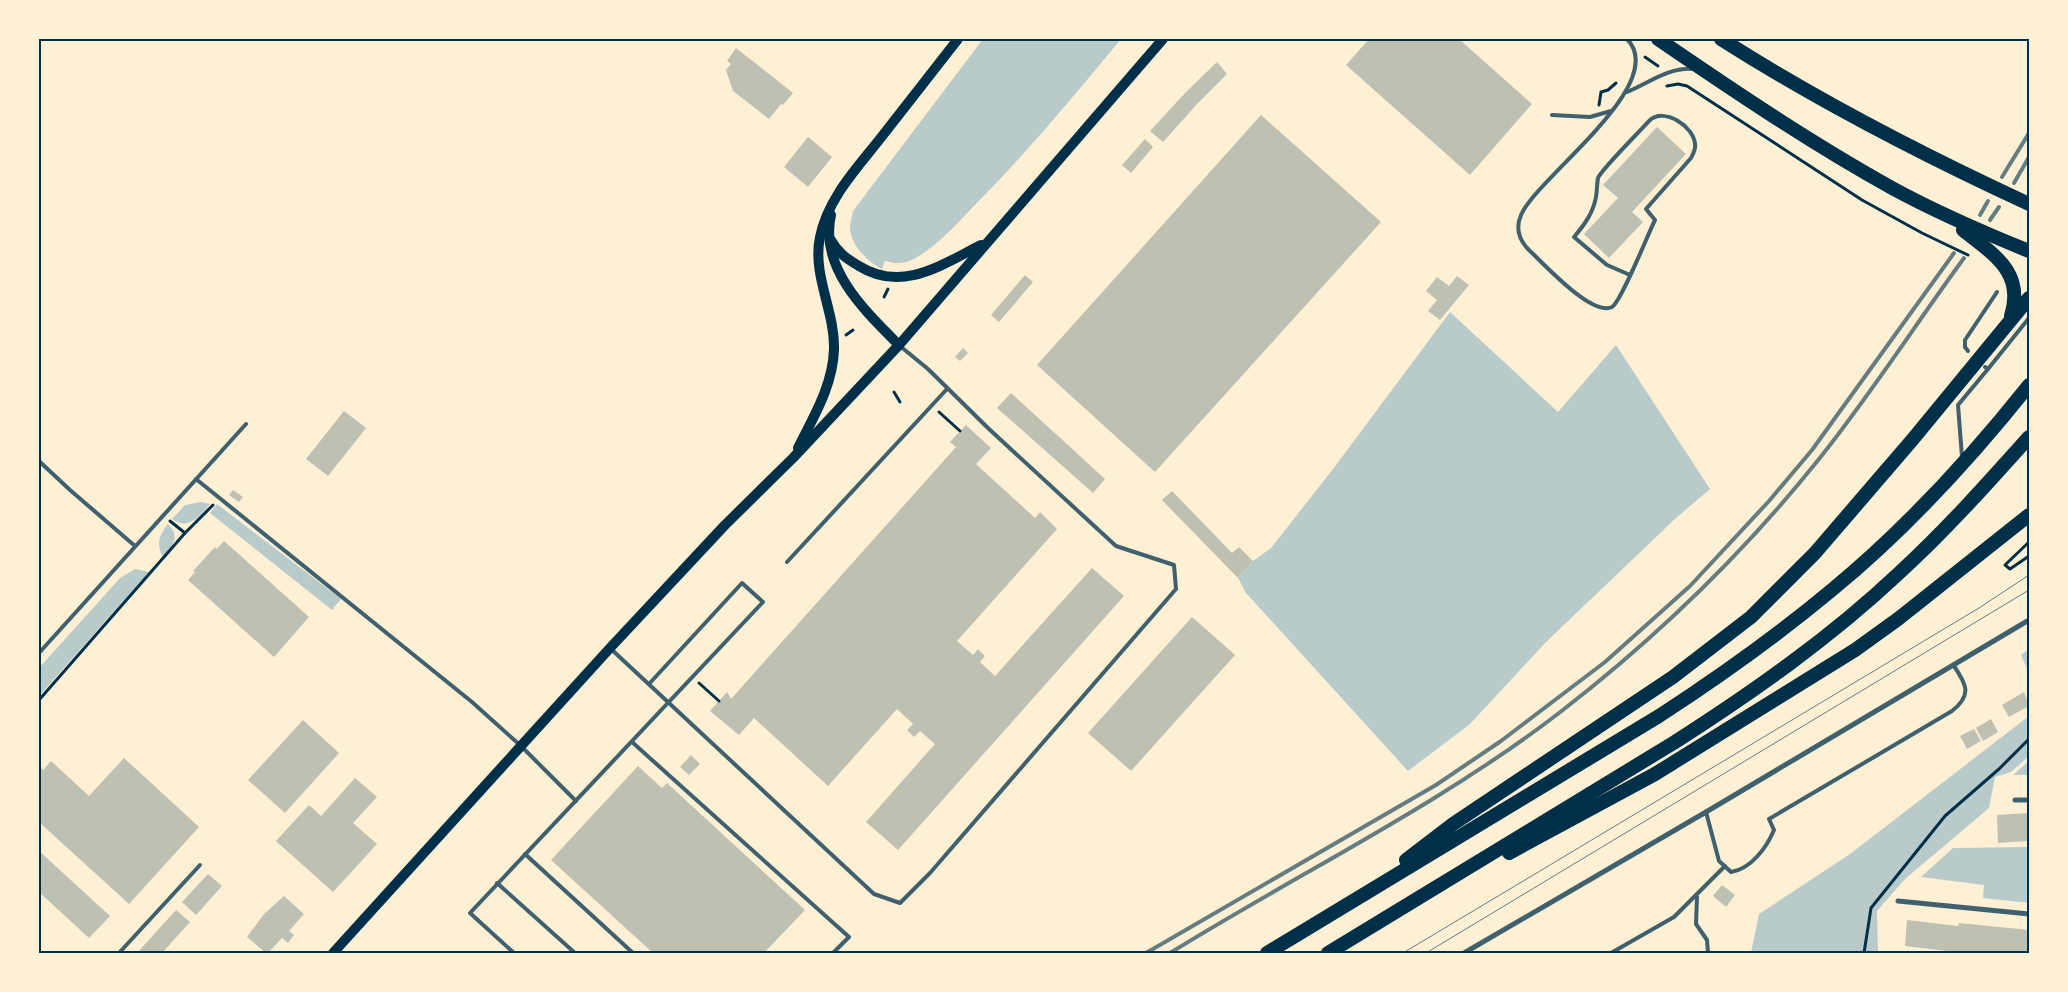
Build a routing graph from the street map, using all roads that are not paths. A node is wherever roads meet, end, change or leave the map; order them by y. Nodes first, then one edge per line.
1 (958, 39) edge
2 (1163, 39) edge
3 (1627, 39) edge
4 (1658, 39) edge
5 (1722, 39) edge
6 (1705, 71) junction
7 (1627, 92) junction
8 (1610, 111) junction
9 (1552, 116) dead end
10 (844, 187) junction
11 (2029, 204) edge
12 (1945, 215) junction
13 (829, 235) junction
14 (987, 242) junction
15 (2029, 251) edge
16 (1630, 275) junction
17 (1997, 292) dead end
18 (2029, 298) edge
19 (2029, 318) edge
20 (2009, 322) junction
21 (899, 345) junction
22 (1968, 351) dead end
23 (2029, 385) edge
24 (947, 389) junction
25 (246, 424) dead end
26 (2029, 437) edge
27 (793, 458) junction
28 (39, 461) edge
29 (1962, 465) junction
30 (196, 479) junction
31 (2029, 515) edge
32 (135, 546) junction
33 (787, 562) dead end
34 (2029, 620) edge
35 (610, 648) junction
36 (39, 653) edge
37 (1954, 666) junction
38 (649, 684) junction
39 (670, 702) junction
40 (632, 742) junction
41 (522, 746) junction
42 (2014, 800) dead end
43 (2029, 800) edge
44 (576, 801) junction
45 (1706, 812) junction
46 (525, 854) junction
47 (200, 865) dead end
48 (1725, 866) junction
49 (1462, 872) junction
50 (497, 883) junction
51 (1697, 897) junction
52 (1898, 901) dead end
53 (1347, 904) junction
54 (2029, 914) edge
55 (119, 953) edge
56 (333, 953) edge
57 (514, 953) edge
58 (575, 953) edge
59 (633, 953) edge
60 (834, 953) edge
61 (1267, 953) edge
62 (1328, 953) edge
63 (1464, 953) edge
64 (1612, 953) edge
65 (1708, 953) edge

1 - 10 main road
2 - 14 main road
3 - 7 lane
4 - 6 highway
5 - 11 highway
6 - 7 lane
6 - 12 highway
7 - 8 lane
8 - 9 lane
8 - 16 lane
10 - 13 main road
10 - 27 main road
12 - 15 highway
12 - 20 highway
13 - 14 main road
13 - 21 main road
14 - 21 main road
16 - 16 lane
17 - 22 lane
18 - 20 highway
19 - 29 lane
20 - 53 highway
21 - 24 lane
21 - 27 main road
23 - 29 highway
24 - 33 lane
24 - 39 lane
25 - 30 lane
26 - 49 highway
27 - 35 main road
28 - 32 lane
29 - 53 highway
30 - 32 lane
30 - 41 lane
31 - 49 highway
32 - 36 lane
34 - 37 street
35 - 38 lane
35 - 41 main road
37 - 45 street
37 - 48 lane
38 - 39 lane
38 - 39 lane
39 - 40 lane
40 - 44 lane
40 - 60 lane
41 - 44 lane
41 - 56 main road
42 - 43 street
44 - 46 lane
45 - 48 lane
45 - 63 street
46 - 50 lane
46 - 59 lane
47 - 55 lane
48 - 51 lane
49 - 62 highway
50 - 57 lane
50 - 58 lane
51 - 64 lane
51 - 65 lane
52 - 54 street
53 - 61 highway

